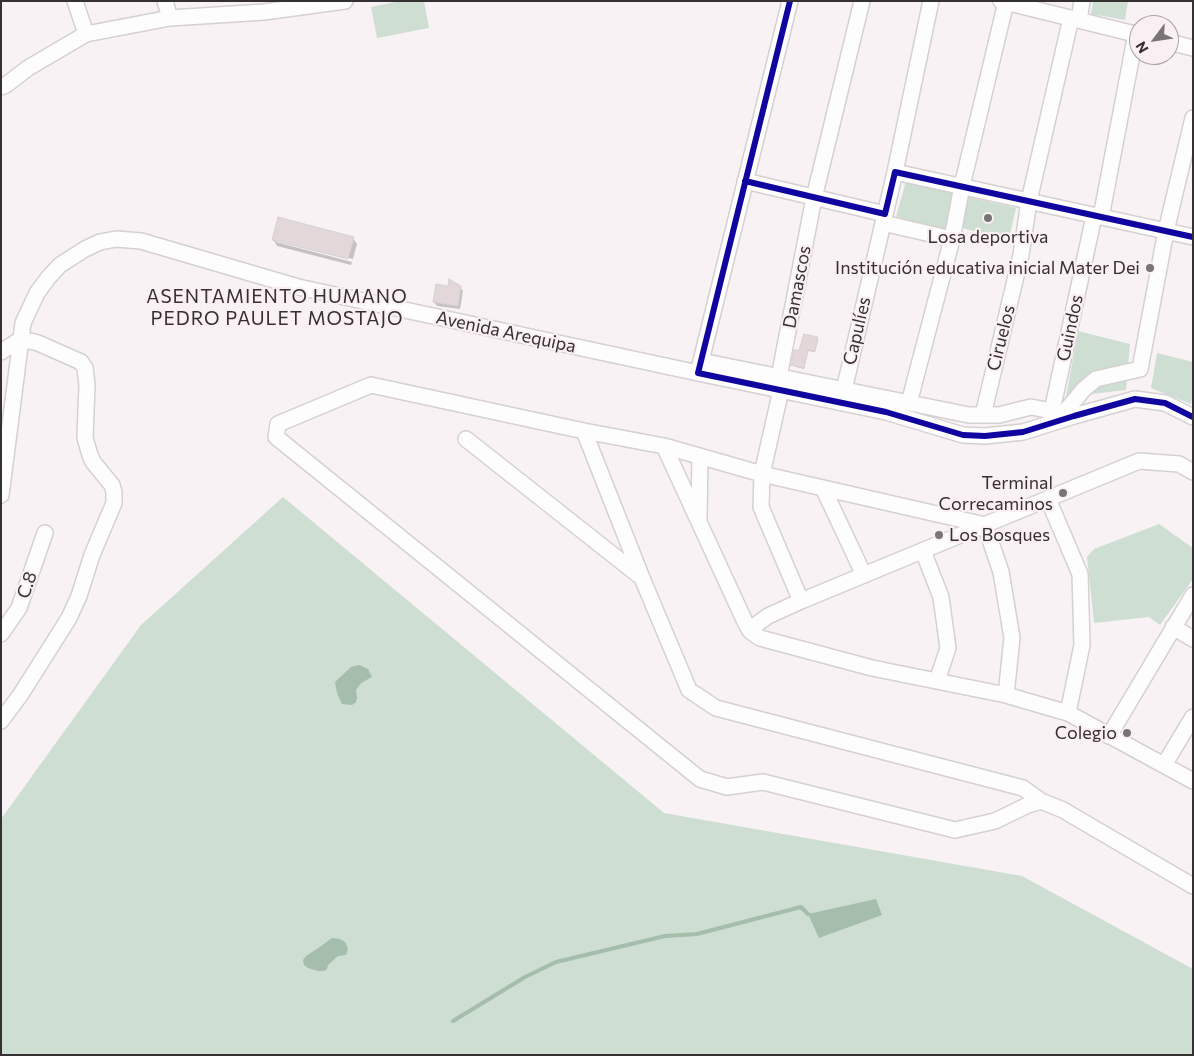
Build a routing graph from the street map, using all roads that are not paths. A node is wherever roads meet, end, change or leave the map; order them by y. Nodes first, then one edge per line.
1 (75, 1) edge
2 (165, 1) edge
3 (345, 1) edge
4 (790, 1) edge
5 (862, 1) edge
6 (931, 1) edge
7 (1082, 1) edge
8 (1003, 2) edge
9 (262, 6) edge
10 (170, 18) junction
11 (1075, 19) junction
12 (1129, 32) edge
13 (86, 34) junction
14 (1179, 44) edge
15 (1193, 48) edge
16 (1130, 65) edge
17 (3, 81) edge
18 (1193, 118) edge
19 (895, 172) junction
20 (745, 181) junction
21 (962, 186) junction
22 (814, 198) junction
23 (1028, 201) junction
24 (1097, 216) junction
25 (884, 218) junction
26 (1166, 232) junction
27 (1193, 237) edge
28 (952, 239) junction
29 (21, 339) junction
30 (1, 352) edge
31 (699, 367) junction
32 (780, 383) junction
33 (844, 390) junction
34 (909, 403) junction
35 (1063, 413) junction
36 (982, 415) junction
37 (1193, 417) edge
38 (584, 431) junction
39 (466, 439) dead end
40 (664, 446) junction
41 (700, 456) junction
42 (1193, 472) edge
43 (762, 474) junction
44 (823, 488) junction
45 (1, 496) edge
46 (1048, 499) junction
47 (699, 522) junction
48 (985, 525) junction
49 (44, 533) dead end
50 (923, 551) junction
51 (864, 575) junction
52 (642, 578) junction
53 (1193, 594) edge
54 (802, 601) junction
55 (1173, 628) junction
56 (750, 631) junction
57 (1, 634) edge
58 (1193, 639) edge
59 (937, 681) junction
60 (1006, 695) junction
61 (1068, 713) junction
62 (1193, 717) edge
63 (1, 721) edge
64 (1109, 736) junction
65 (1164, 765) junction
66 (1193, 781) edge
67 (1041, 802) junction
68 (1193, 886) edge

1 - 13 street
2 - 10 street
3 - 9 street
4 - 20 street
5 - 22 street, Damascos
6 - 19 street, Capulíes
7 - 11 street, Ciruelos
8 - 11 street
8 - 21 street
9 - 10 street
10 - 13 street
11 - 12 street
11 - 23 street, Ciruelos
13 - 17 street
14 - 15 street
16 - 24 street, Guindos
18 - 26 street
19 - 21 street
19 - 25 street, Capulíes
20 - 22 street
20 - 31 street
21 - 23 street
21 - 28 street
22 - 25 street
22 - 32 street, Damascos
23 - 24 street
23 - 36 street, Ciruelos
24 - 26 street
24 - 35 street, Guindos
25 - 28 street
25 - 33 street, Capulíes
26 - 27 street
26 - 35 street
28 - 34 street
29 - 30 street
29 - 31 street, Avenida Arequipa
29 - 45 street, Avenida Arequipa
29 - 63 street
31 - 32 street, Avenida Arequipa
32 - 33 street
32 - 35 street, Avenida Arequipa
32 - 43 street, Damascos
33 - 34 street
34 - 36 street
35 - 36 street
35 - 37 street, Avenida Arequipa
38 - 40 street
38 - 52 street
38 - 67 street
39 - 52 street
40 - 41 street
40 - 47 street
41 - 43 street
41 - 47 street
42 - 46 street
43 - 44 street
43 - 54 street, Damascos
44 - 48 street
44 - 51 street
46 - 48 street
46 - 61 street
47 - 56 street
48 - 50 street
48 - 60 street
49 - 57 street, C.8
50 - 51 street
50 - 59 street
51 - 54 street
52 - 67 street
53 - 55 street
54 - 56 street
55 - 58 street
55 - 64 street
56 - 59 street
59 - 60 street
60 - 61 street
61 - 64 street
62 - 65 street
64 - 65 street
65 - 66 street
67 - 68 street

